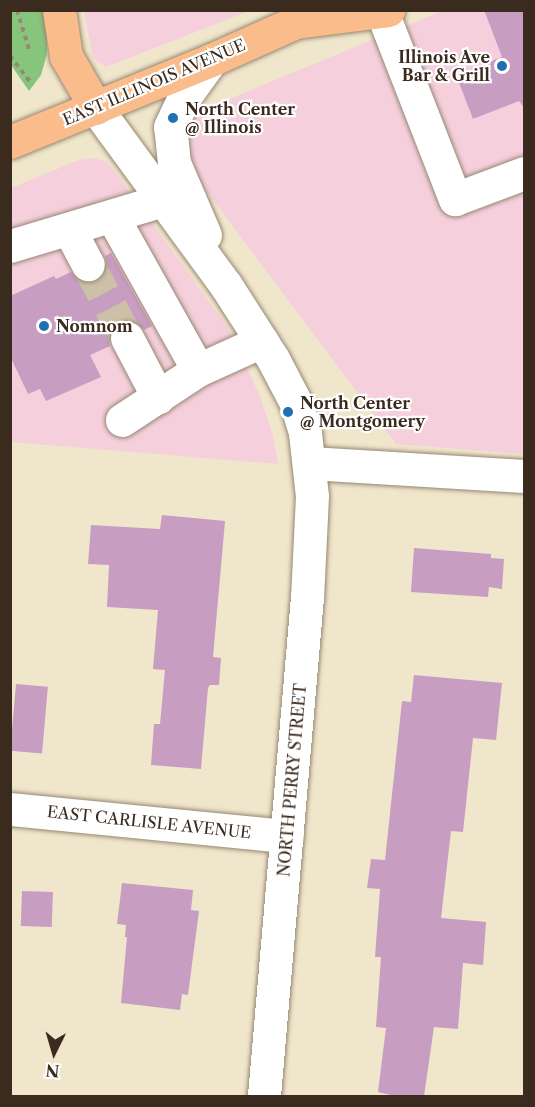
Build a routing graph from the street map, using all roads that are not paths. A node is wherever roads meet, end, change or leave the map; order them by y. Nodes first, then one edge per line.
1 (60, 10) edge
2 (385, 11) edge
3 (305, 16) edge
4 (211, 60) junction
5 (96, 108) junction
6 (10, 141) edge
7 (525, 173) edge
8 (164, 200) junction
9 (112, 216) junction
10 (69, 229) junction
11 (10, 246) edge
12 (88, 264) tunnel mouth
13 (225, 284) junction
14 (127, 338) tunnel mouth
15 (262, 341) junction
16 (198, 370) junction
17 (158, 397) junction
18 (122, 420) dead end
19 (310, 463) junction
20 (525, 476) edge
21 (10, 809) edge
22 (287, 836) junction
23 (264, 1096) edge

1 - 5 main road
2 - 3 main road, EAST ILLINOIS AVENUE
2 - 7 street
3 - 4 main road, EAST ILLINOIS AVENUE
4 - 5 main road, EAST ILLINOIS AVENUE
4 - 13 street
5 - 6 main road, EAST ILLINOIS AVENUE
5 - 8 street
8 - 9 street
8 - 13 street
9 - 10 street
9 - 16 street
10 - 11 street
10 - 12 street
13 - 15 street, NORTH PERRY STREET
14 - 17 street
15 - 16 street
15 - 19 street, NORTH PERRY STREET
16 - 17 street
17 - 18 street
19 - 20 street
19 - 22 street, NORTH PERRY STREET
21 - 22 street, EAST CARLISLE AVENUE
22 - 23 street, NORTH PERRY STREET

